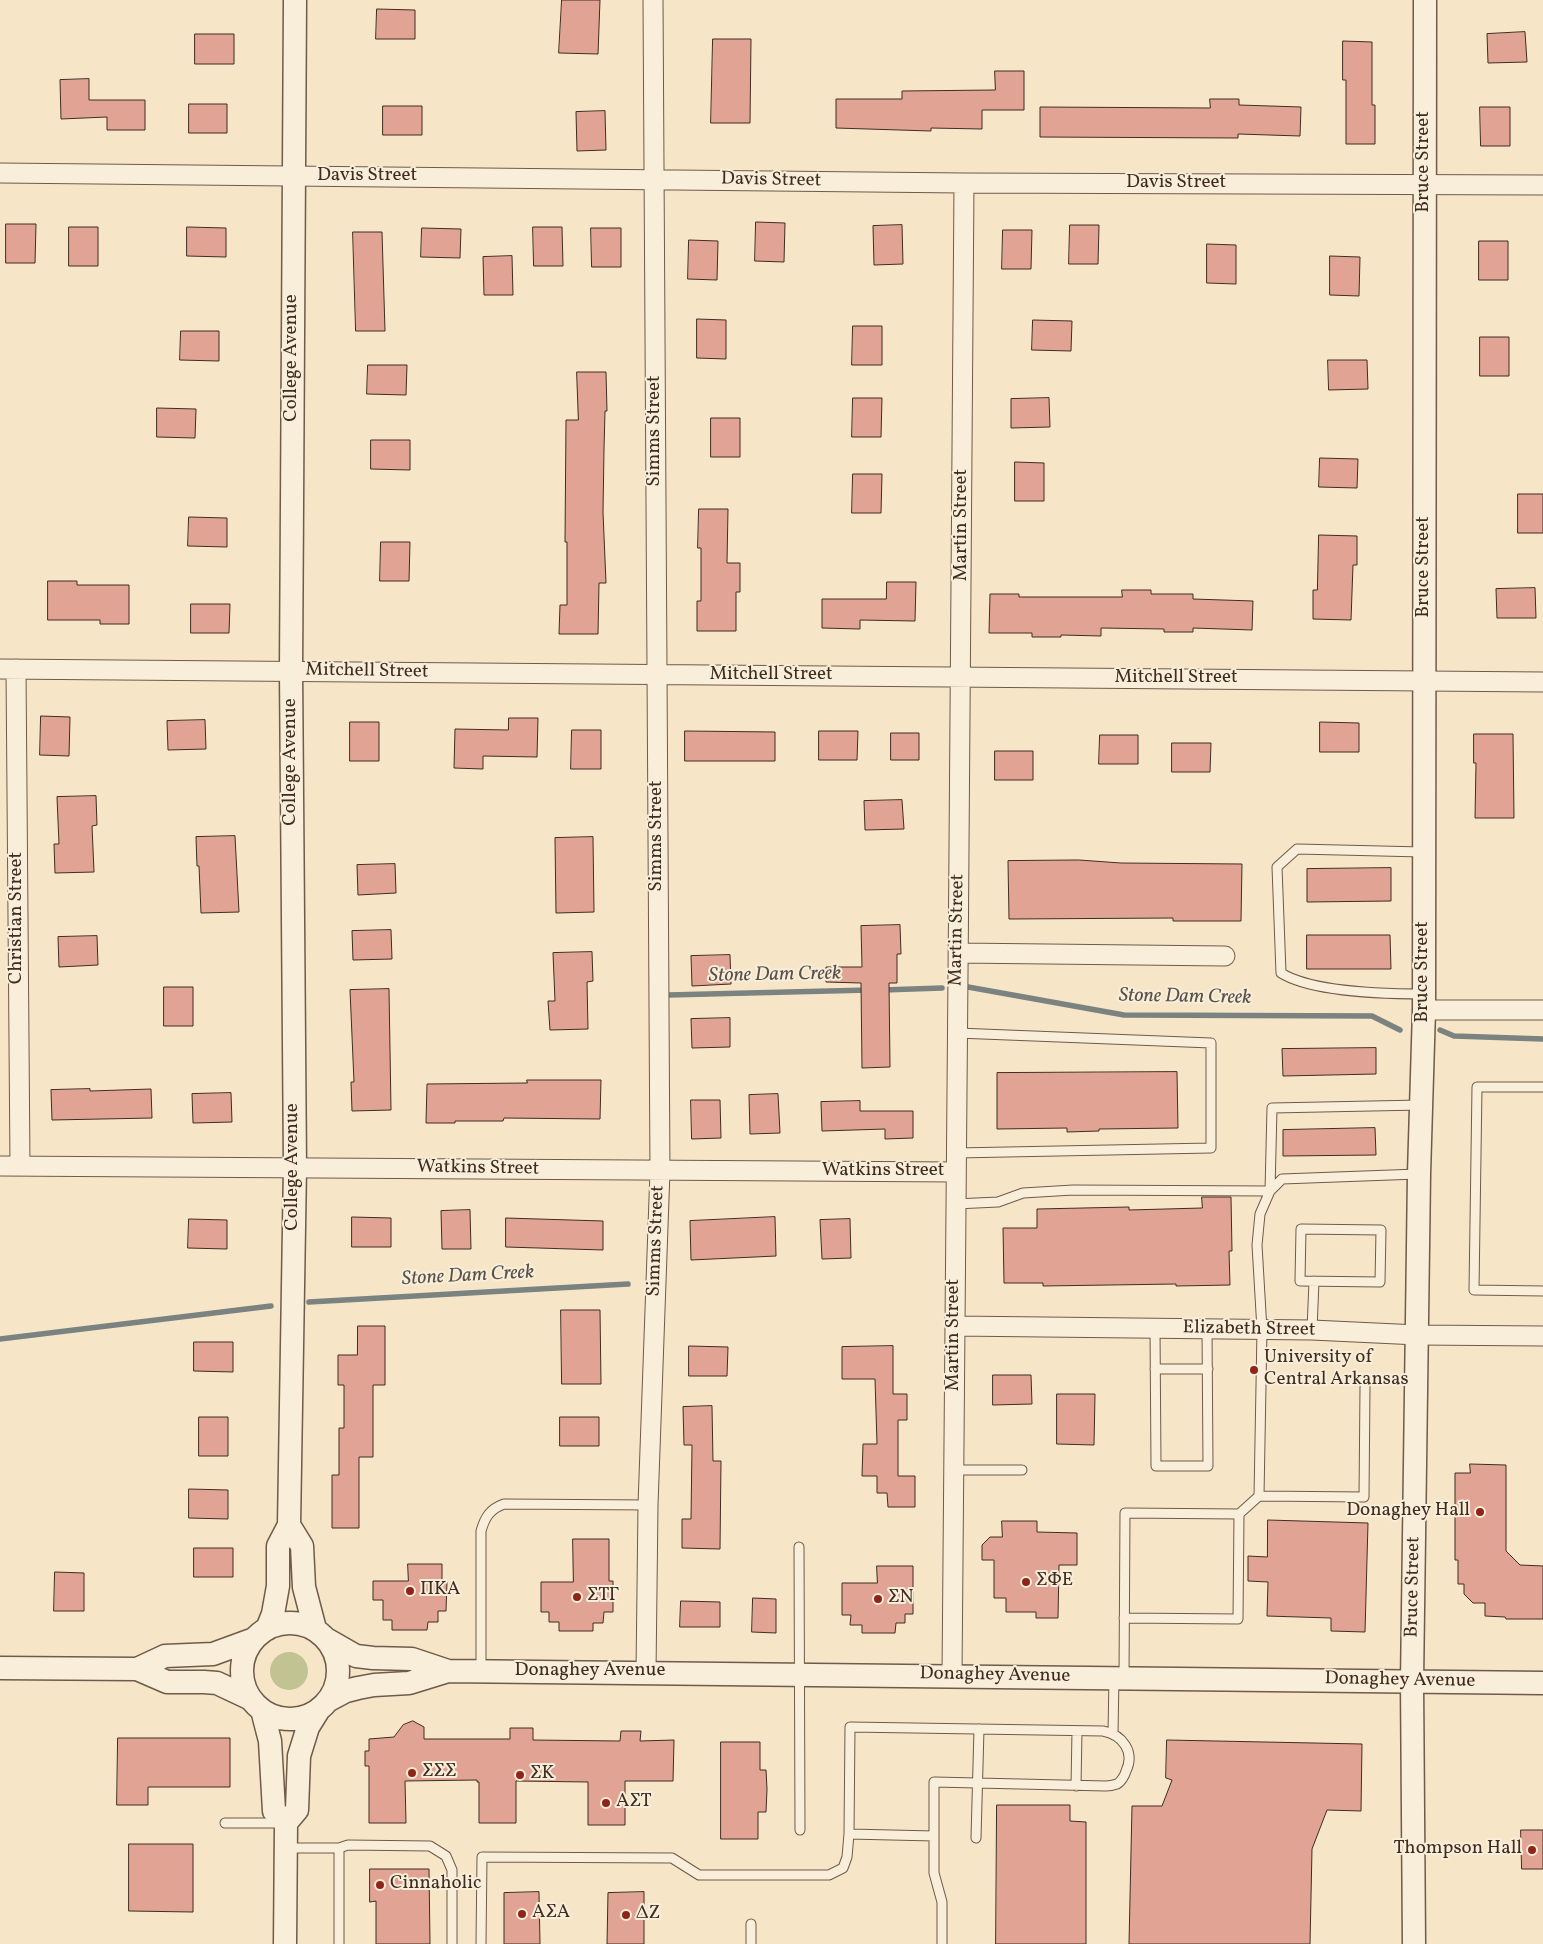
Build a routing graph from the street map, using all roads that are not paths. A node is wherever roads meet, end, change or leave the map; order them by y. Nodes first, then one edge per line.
1 (295, 0) edge
2 (653, 0) edge
3 (1425, 0) edge
4 (0, 173) edge
5 (294, 177) junction
6 (654, 179) junction
7 (964, 183) junction
8 (1425, 185) junction
9 (1543, 185) edge
10 (8, 669) edge
11 (291, 671) junction
12 (657, 675) junction
13 (962, 677) junction
14 (1425, 680) junction
15 (1543, 682) edge
16 (1424, 852) junction
17 (958, 954) junction
18 (1225, 956) dead end
19 (1424, 1002) junction
20 (1543, 1010) edge
21 (957, 1033) junction
22 (1543, 1087) edge
23 (1421, 1105) junction
24 (956, 1153) junction
25 (0, 1166) edge
26 (20, 1166) junction
27 (295, 1167) junction
28 (660, 1171) junction
29 (955, 1172) junction
30 (1419, 1174) junction
31 (1270, 1191) junction
32 (955, 1204) junction
33 (1314, 1281) junction
34 (1543, 1290) edge
35 (955, 1326) junction
36 (1155, 1328) junction
37 (1207, 1329) junction
38 (1262, 1330) junction
39 (1312, 1330) junction
40 (1418, 1335) junction
41 (1543, 1336) edge
42 (1156, 1369) junction
43 (1208, 1369) junction
44 (1365, 1387) dead end
45 (954, 1470) junction
46 (1022, 1470) dead end
47 (1259, 1496) junction
48 (648, 1505) junction
49 (1239, 1514) junction
50 (290, 1525) junction
51 (799, 1547) dead end
52 (1124, 1618) junction
53 (261, 1634) junction
54 (321, 1635) junction
55 (0, 1668) edge
56 (137, 1669) junction
57 (448, 1671) junction
58 (481, 1672) junction
59 (646, 1672) junction
60 (799, 1674) junction
61 (952, 1676) junction
62 (1119, 1678) junction
63 (1412, 1682) junction
64 (1543, 1684) edge
65 (256, 1704) junction
66 (324, 1705) junction
67 (979, 1730) junction
68 (1077, 1731) junction
69 (1113, 1733) junction
70 (977, 1784) junction
71 (1076, 1786) junction
72 (225, 1823) dead end
73 (286, 1823) junction
74 (800, 1830) dead end
75 (849, 1834) junction
76 (934, 1836) junction
77 (976, 1838) dead end
78 (285, 1848) junction
79 (339, 1848) junction
80 (751, 1924) dead end
81 (285, 1944) edge
82 (339, 1944) edge
83 (452, 1944) edge
84 (481, 1944) edge
85 (751, 1944) edge
86 (942, 1944) edge
87 (1414, 1944) edge

1 - 5 street, College Avenue
2 - 6 street, Simms Street
3 - 8 street, Bruce Street
4 - 5 street, Davis Street
5 - 6 street, Davis Street
5 - 11 street, College Avenue
6 - 7 street, Davis Street
6 - 12 street, Simms Street
7 - 8 street, Davis Street
7 - 13 street, Martin Street
8 - 9 street, Davis Street
8 - 14 street, Bruce Street
10 - 11 street, Mitchell Street
10 - 26 street, Christian Street
11 - 12 street, Mitchell Street
11 - 27 street, College Avenue
12 - 13 street, Mitchell Street
12 - 28 street, Simms Street
13 - 14 street, Mitchell Street
13 - 17 street, Martin Street
14 - 15 street, Mitchell Street
14 - 16 street, Bruce Street
16 - 19 street, Bruce Street
16 - 19 lane
17 - 18 street
17 - 21 street, Martin Street
19 - 20 street
19 - 23 street, Bruce Street
21 - 24 street, Martin Street
21 - 24 lane
22 - 34 lane
23 - 30 street, Bruce Street
23 - 31 lane
24 - 29 street, Martin Street
25 - 26 street, Watkins Street
26 - 27 street, Watkins Street
27 - 28 street, Watkins Street
27 - 50 street, College Avenue
28 - 29 street, Watkins Street
28 - 48 street, Simms Street
29 - 32 street, Martin Street
30 - 31 lane
30 - 40 street, Bruce Street
31 - 32 lane
31 - 38 lane
32 - 35 street, Martin Street
33 - 33 lane
33 - 39 lane
35 - 36 street, Elizabeth Street
35 - 45 street, Martin Street
36 - 37 street, Elizabeth Street
36 - 42 lane
37 - 38 street, Elizabeth Street
37 - 43 lane
38 - 39 street, Elizabeth Street
38 - 47 lane
39 - 40 street, Elizabeth Street
40 - 41 street, Elizabeth Street
40 - 63 street, Bruce Street
42 - 43 lane
42 - 43 lane
44 - 47 lane
45 - 46 lane
45 - 61 street, Martin Street
47 - 49 lane
48 - 58 lane
48 - 59 street, Simms Street
49 - 52 lane
49 - 52 lane
50 - 53 street, College Avenue
50 - 54 street, College Avenue
51 - 60 lane
52 - 62 lane
53 - 54 street
53 - 56 street
53 - 65 street
54 - 57 street, Donaghey Avenue
54 - 66 street
55 - 56 street
56 - 65 street
57 - 58 street, Donaghey Avenue
57 - 66 street, Donaghey Avenue
58 - 59 street, Donaghey Avenue
59 - 60 street, Donaghey Avenue
60 - 61 street, Donaghey Avenue
60 - 74 lane
61 - 62 street, Donaghey Avenue
62 - 63 street, Donaghey Avenue
62 - 69 lane
63 - 64 street, Donaghey Avenue
63 - 87 street, Bruce Street
65 - 66 street
65 - 73 street
66 - 73 street
67 - 68 lane
67 - 70 lane
67 - 75 lane
68 - 69 lane
68 - 71 lane
69 - 71 lane
70 - 71 lane
70 - 76 lane
70 - 77 lane
72 - 73 lane
73 - 78 street
75 - 76 lane
75 - 84 lane
76 - 86 lane
78 - 79 lane
78 - 81 street
79 - 82 lane
79 - 83 lane
80 - 85 lane

